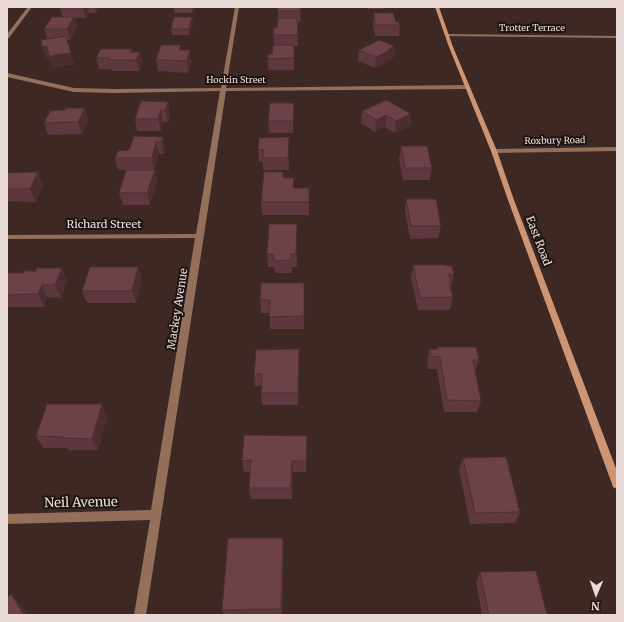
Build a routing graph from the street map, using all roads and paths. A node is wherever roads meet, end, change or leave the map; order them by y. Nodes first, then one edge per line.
1 (30, 7) edge
2 (237, 7) edge
3 (437, 7) edge
4 (447, 35) junction
5 (7, 37) edge
6 (617, 37) edge
7 (7, 75) edge
8 (467, 87) junction
9 (224, 90) junction
10 (617, 150) edge
11 (494, 151) junction
12 (200, 236) junction
13 (7, 237) edge
14 (617, 484) edge
15 (156, 515) junction
16 (7, 519) edge
17 (140, 615) edge

1 - 5 street
2 - 9 street, Mackey Avenue
3 - 4 street, East Road
4 - 6 street, Trotter Terrace
4 - 8 street, East Road
7 - 9 street, Hockin Street
8 - 9 street, Hockin Street
8 - 11 street, East Road
9 - 12 street, Mackey Avenue
10 - 11 street, Roxbury Road
11 - 14 street, East Road
12 - 13 street, Richard Street
12 - 15 street, Mackey Avenue
15 - 16 street, Neil Avenue
15 - 17 street, Mackey Avenue

